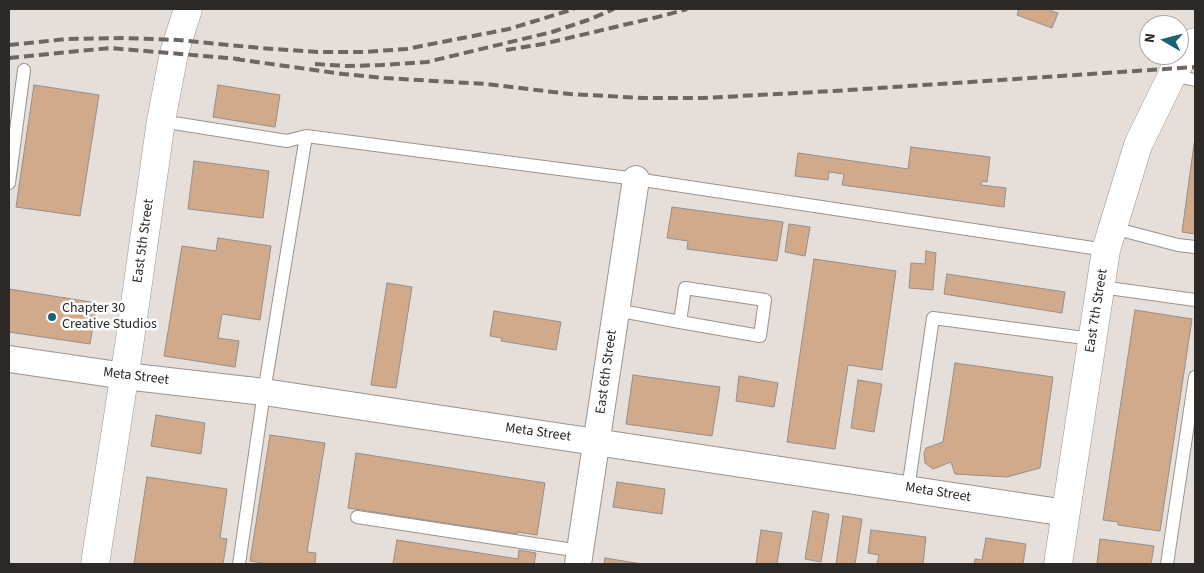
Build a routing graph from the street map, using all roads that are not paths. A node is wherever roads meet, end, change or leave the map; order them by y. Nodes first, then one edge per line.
1 (188, 9) edge
2 (1195, 42) edge
3 (24, 70) dead end
4 (1181, 75) edge
5 (161, 121) junction
6 (306, 136) junction
7 (636, 179) junction
8 (9, 183) edge
9 (1110, 239) junction
10 (1195, 247) edge
11 (1101, 286) junction
12 (1195, 300) edge
13 (616, 310) junction
14 (680, 322) junction
15 (1092, 339) junction
16 (9, 359) edge
17 (125, 376) junction
18 (1195, 377) edge
19 (264, 392) junction
20 (597, 442) junction
21 (908, 489) junction
22 (1066, 513) junction
23 (357, 517) dead end
24 (579, 558) edge
25 (95, 564) edge
26 (239, 564) edge
27 (1058, 564) edge
28 (1166, 564) edge

1 - 5 main road, East 5th Street
2 - 4 main road, East 7th Street
3 - 8 lane
4 - 9 main road, East 7th Street
5 - 6 lane
5 - 17 main road, East 5th Street
6 - 7 lane
6 - 19 lane
7 - 9 lane
7 - 13 street, East 6th Street
9 - 10 lane
9 - 11 main road, East 7th Street
11 - 12 lane
11 - 15 main road, East 7th Street
13 - 14 lane
13 - 20 street, East 6th Street
14 - 14 lane
15 - 21 lane
15 - 22 main road, East 7th Street
16 - 17 street, Meta Street
17 - 19 street, Meta Street
17 - 25 main road, East 5th Street
18 - 28 lane
19 - 20 street, Meta Street
19 - 26 lane
20 - 21 street, Meta Street
20 - 24 street, East 6th Street
21 - 22 street, Meta Street
22 - 27 main road, East 7th Street
23 - 24 lane

